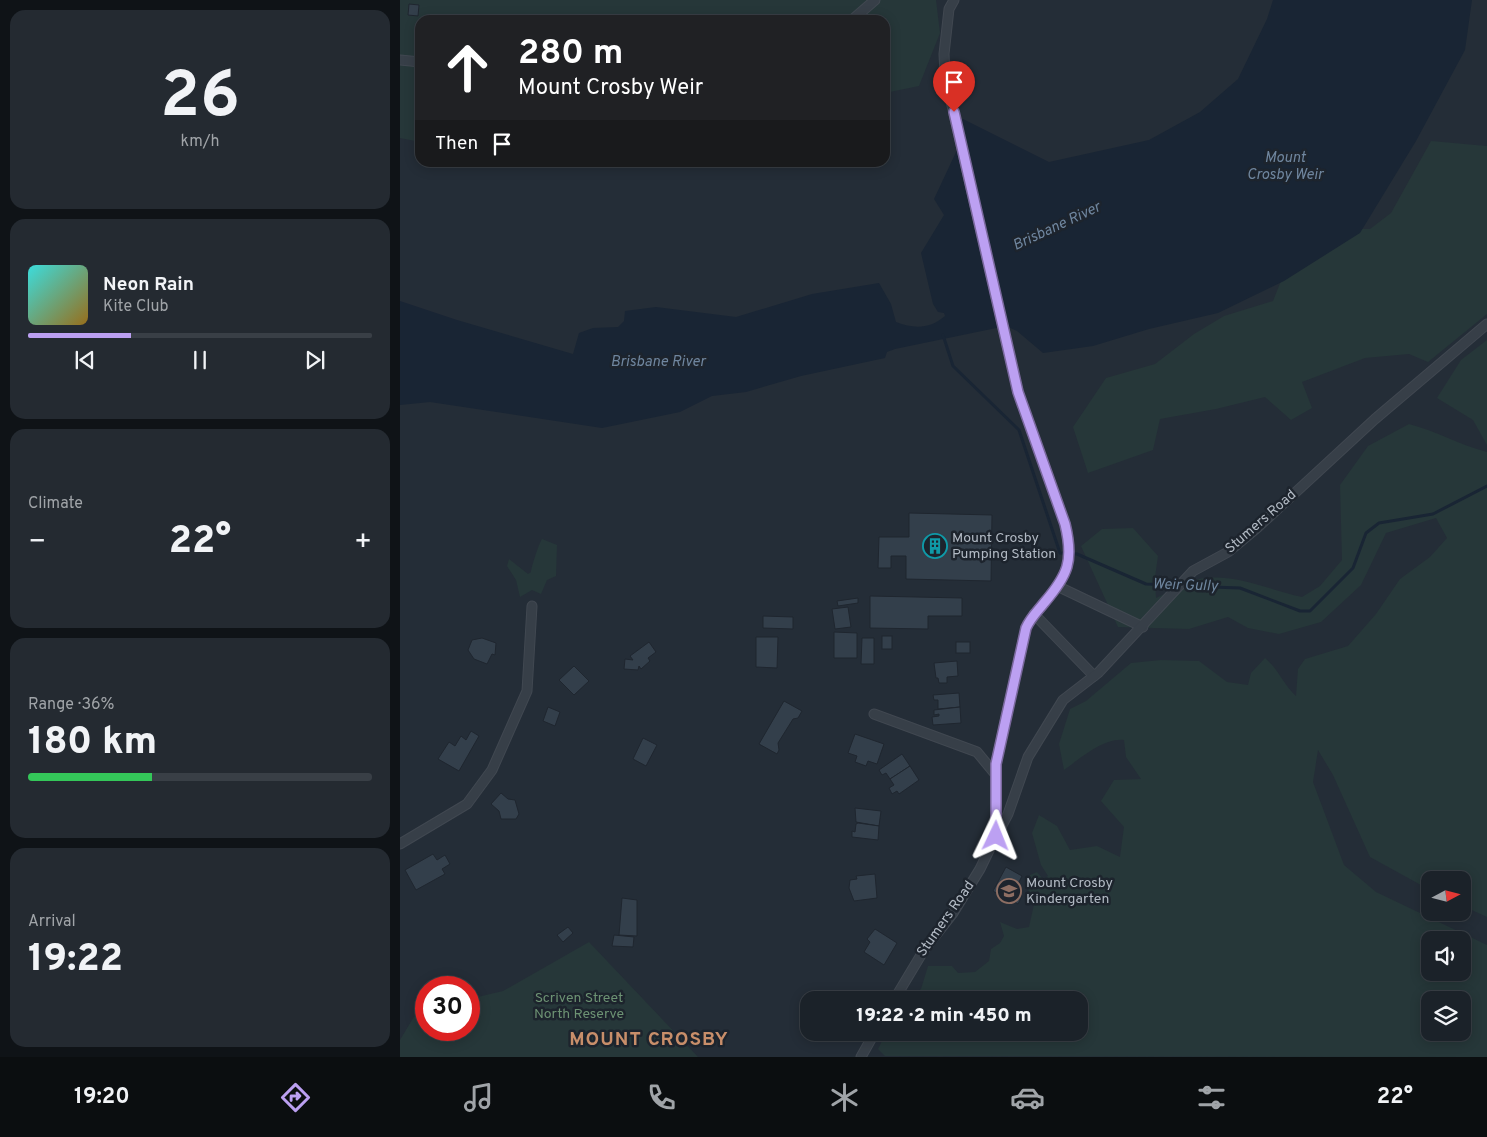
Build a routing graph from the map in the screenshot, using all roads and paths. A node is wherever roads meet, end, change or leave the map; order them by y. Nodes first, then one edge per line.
1 (875, 0) edge
2 (954, 0) edge
3 (947, 4) edge
4 (858, 15) edge
5 (400, 60) edge
6 (415, 62) edge
7 (1487, 324) edge
8 (1057, 586) junction
9 (532, 606) dead end
10 (1034, 614) junction
11 (1143, 627) junction
12 (1094, 676) junction
13 (874, 714) dead end
14 (996, 775) junction
15 (996, 836) junction
16 (400, 844) edge
17 (899, 991) edge
18 (870, 1041) edge
19 (861, 1057) edge

1 - 4 street
2 - 3 street
3 - 8 street, Stumers Road
5 - 6 street
7 - 11 street, Stumers Road
8 - 10 street, Stumers Road
8 - 11 street
9 - 16 street
10 - 12 street
10 - 14 street, Stumers Road
11 - 12 street, Stumers Road
12 - 15 street, Stumers Road
13 - 14 street
14 - 15 street, Stumers Road
15 - 17 street, Stumers Road
18 - 19 street

